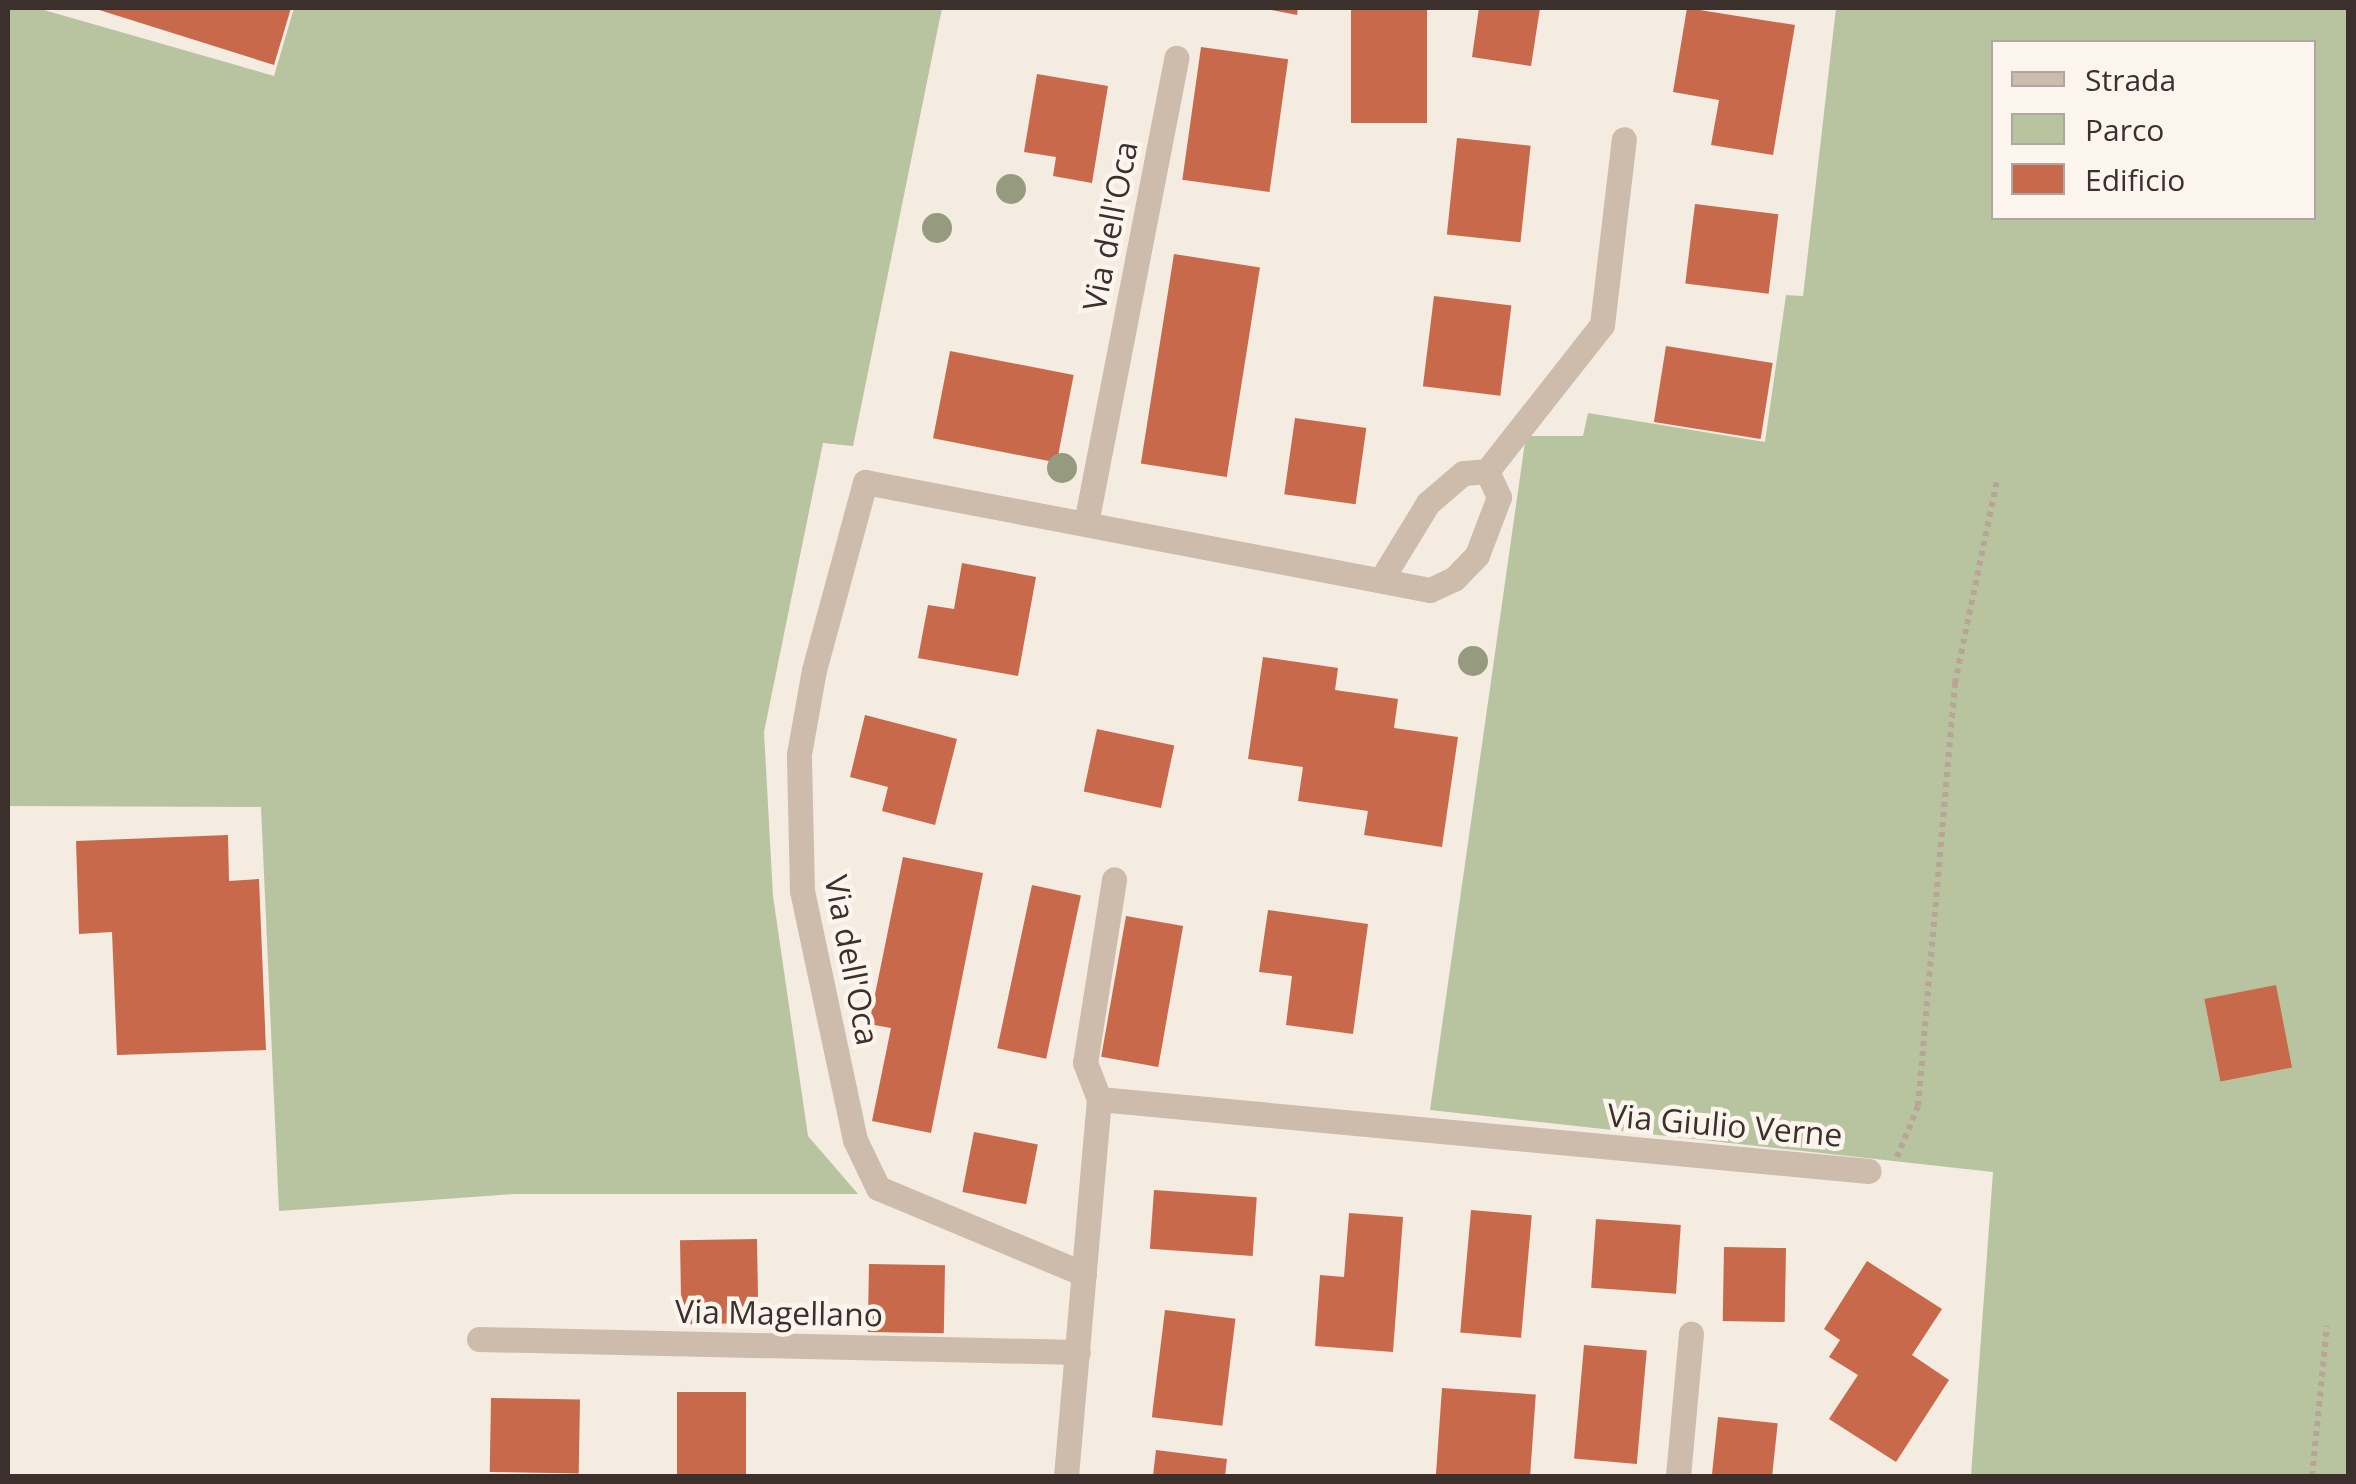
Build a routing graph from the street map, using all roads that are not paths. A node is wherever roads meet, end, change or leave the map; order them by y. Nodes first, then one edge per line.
1 (1176, 58) dead end
2 (1624, 139) dead end
3 (1487, 471) junction
4 (1086, 523) junction
5 (1381, 580) junction
6 (1114, 879) dead end
7 (1099, 1099) junction
8 (1869, 1171) road end
9 (1084, 1274) junction
10 (1692, 1334) dead end
11 (479, 1339) dead end
12 (1078, 1352) junction
13 (1066, 1476) edge
14 (1678, 1476) edge

1 - 4 street, Via dell'Oca
2 - 3 street
3 - 5 street
3 - 5 street, Via dell'Oca
4 - 5 street, Via dell'Oca
4 - 9 street, Via dell'Oca
6 - 7 street
7 - 8 street, Via Giulio Verne
7 - 9 street
9 - 12 street
10 - 14 street
11 - 12 street, Via Magellano
12 - 13 street

